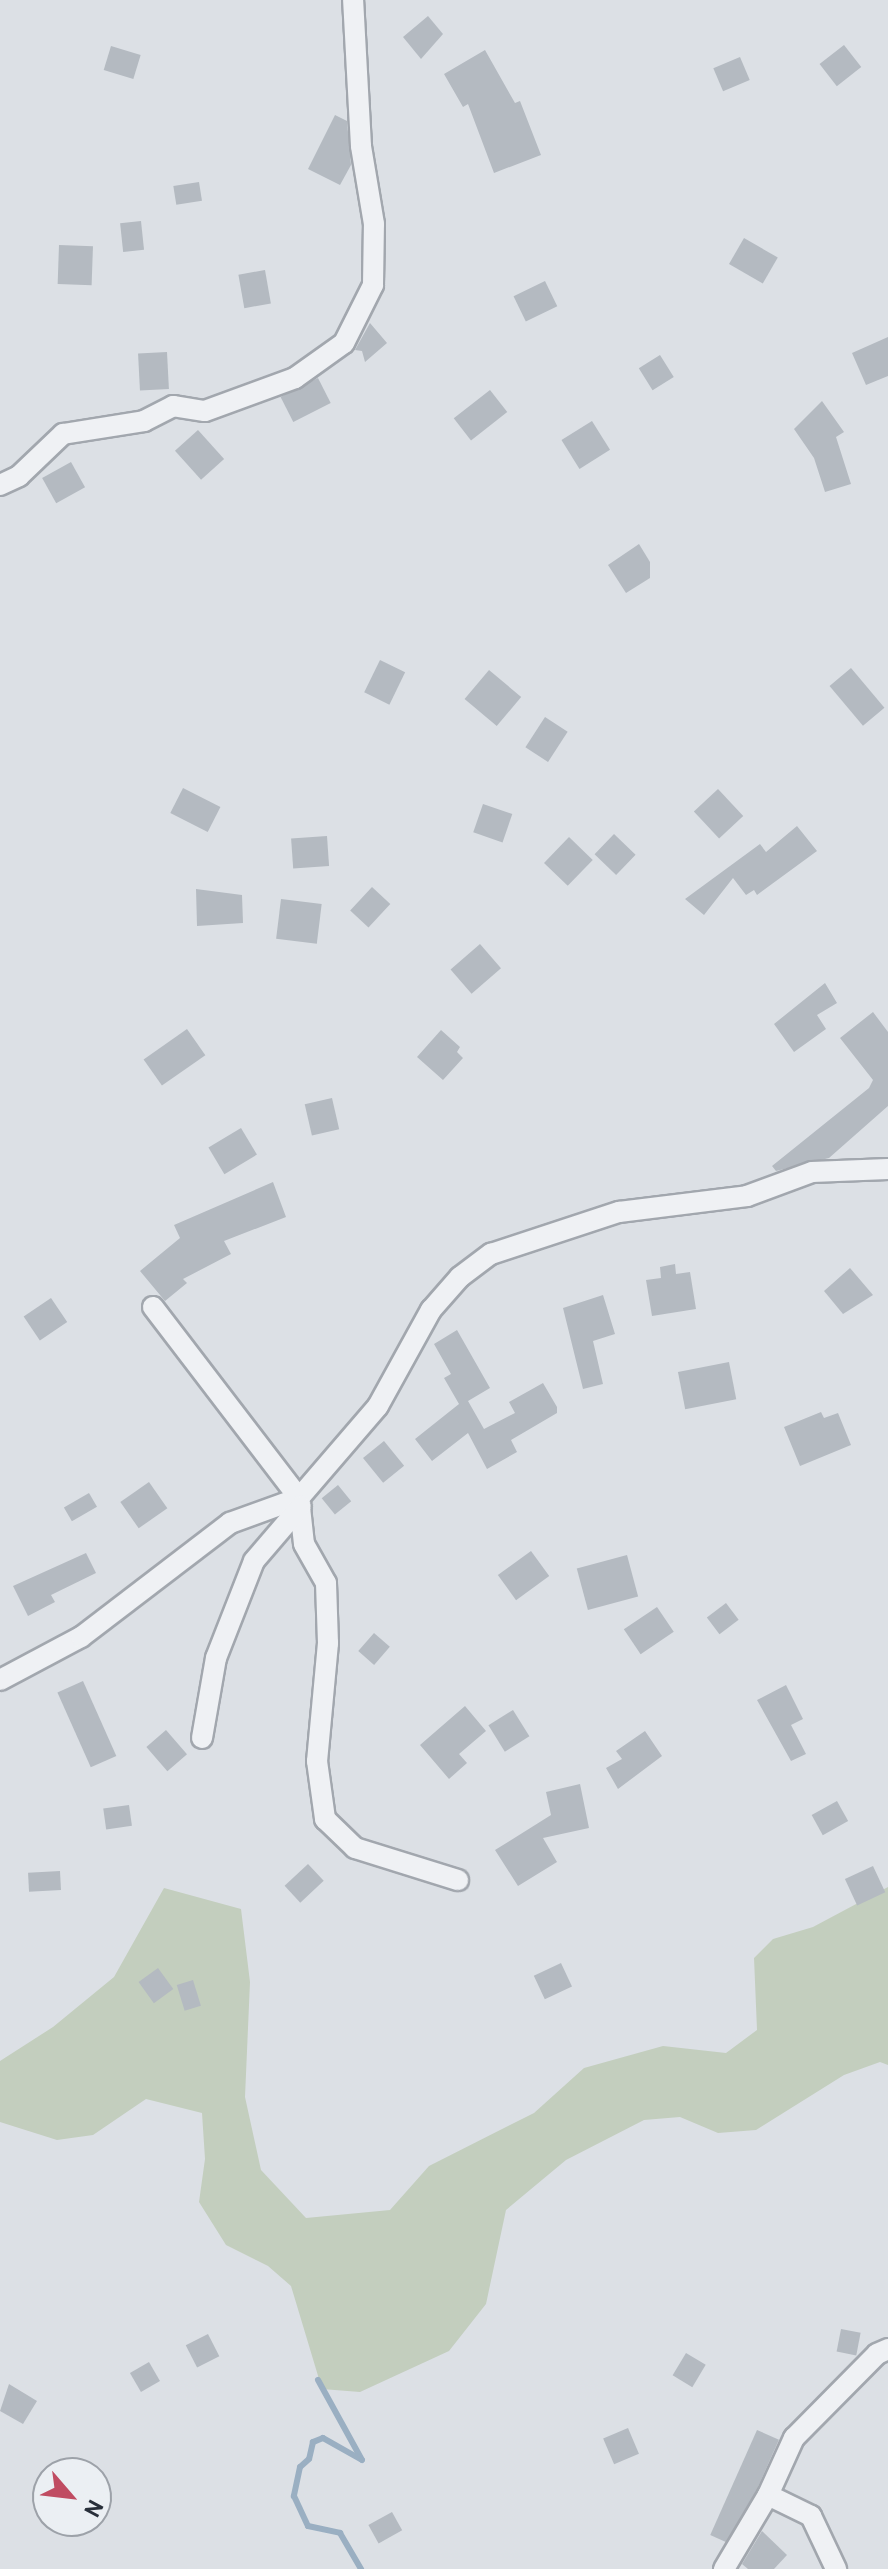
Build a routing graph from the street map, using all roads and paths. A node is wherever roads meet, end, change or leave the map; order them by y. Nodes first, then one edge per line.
1 (353, 0) edge
2 (0, 485) edge
3 (888, 1169) edge
4 (153, 1307) dead end
5 (300, 1502) junction
6 (0, 1680) edge
7 (202, 1738) dead end
8 (458, 1880) dead end
9 (888, 2349) edge
10 (768, 2495) junction
11 (724, 2569) edge
12 (836, 2569) edge

1 - 2 street
3 - 5 street
4 - 5 street
5 - 6 street
5 - 7 street
5 - 8 street
9 - 10 street
10 - 11 street
10 - 12 street

